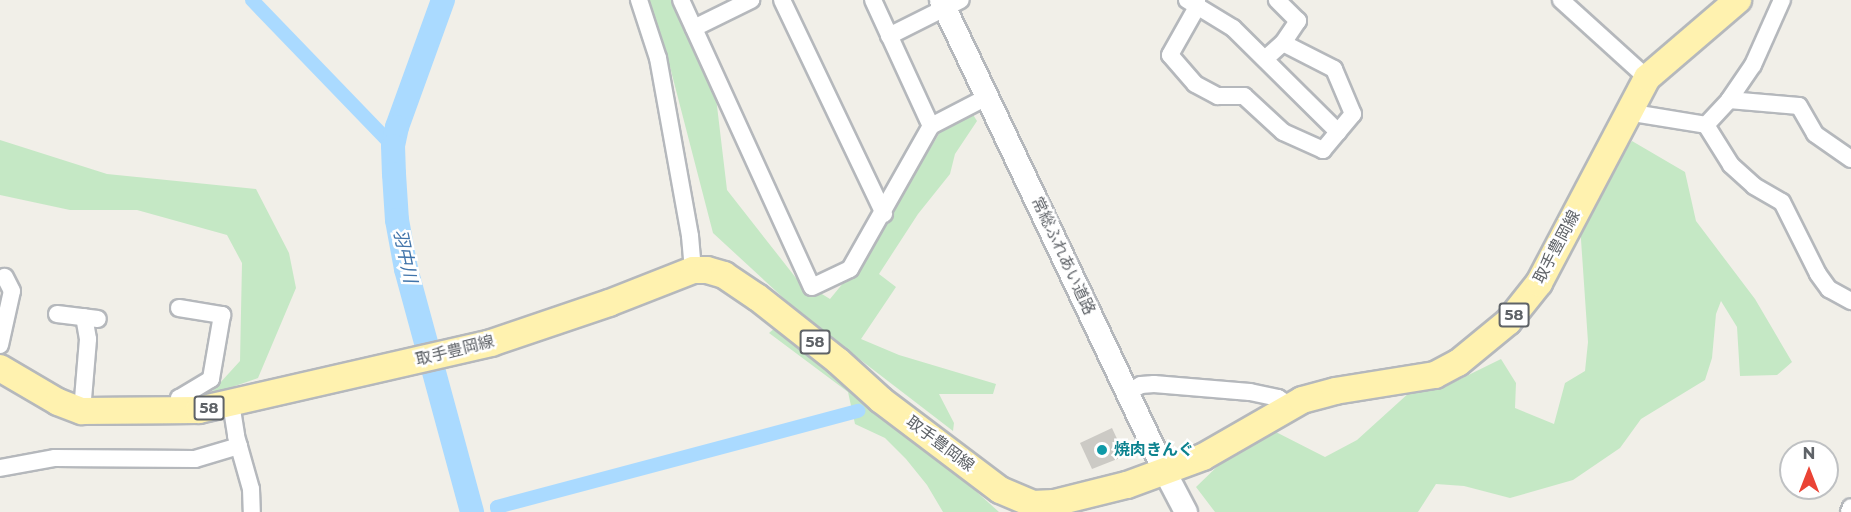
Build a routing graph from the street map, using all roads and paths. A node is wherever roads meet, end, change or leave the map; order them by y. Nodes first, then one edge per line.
1 (639, 0) edge
2 (681, 0) edge
3 (751, 0) edge
4 (783, 0) edge
5 (873, 0) edge
6 (1277, 0) edge
7 (1561, 0) edge
8 (1738, 0) edge
9 (1782, 0) edge
10 (1193, 2) edge
11 (949, 3) edge
12 (694, 28) junction
13 (890, 36) junction
14 (1283, 43) junction
15 (1265, 58) junction
16 (1647, 78) junction
17 (987, 98) junction
18 (1729, 100) junction
19 (1627, 112) junction
20 (1706, 125) junction
21 (931, 126) junction
22 (1338, 132) junction
23 (1851, 159) edge
24 (884, 214) junction
25 (693, 270) junction
26 (5, 278) dead end
27 (1851, 301) edge
28 (179, 308) dead end
29 (57, 314) dead end
30 (0, 345) edge
31 (0, 368) edge
32 (1128, 393) junction
33 (231, 403) junction
34 (1291, 406) junction
35 (82, 411) junction
36 (179, 411) junction
37 (239, 446) junction
38 (0, 468) edge
39 (1165, 472) junction
40 (1851, 507) edge
41 (252, 512) edge
42 (1186, 512) edge
43 (1849, 512) edge

1 - 25 street
2 - 12 street
3 - 12 street
4 - 24 street
5 - 13 street
6 - 14 street
7 - 16 street
8 - 16 main road, 取手豊岡線 / 58
9 - 18 street
10 - 15 street
10 - 22 street
11 - 13 street
11 - 17 street, 常総ふれあい道路
12 - 24 street
13 - 21 street
14 - 15 street
14 - 22 street
15 - 22 street
16 - 19 main road, 取手豊岡線 / 58
17 - 21 street
17 - 32 street, 常総ふれあい道路
18 - 20 street
18 - 23 street
19 - 20 street
19 - 34 main road, 取手豊岡線 / 58
20 - 27 street
21 - 24 street
25 - 33 main road, 取手豊岡線 / 58
25 - 39 main road, 取手豊岡線 / 58
26 - 30 street
28 - 36 street
29 - 35 street
31 - 35 main road, 取手豊岡線 / 58
32 - 34 street
32 - 39 street, 常総ふれあい道路
33 - 36 main road, 取手豊岡線 / 58
33 - 37 street
34 - 39 main road, 取手豊岡線 / 58
35 - 36 main road, 取手豊岡線 / 58
37 - 38 street
37 - 41 street
39 - 42 street, 常総ふれあい道路
40 - 43 street

